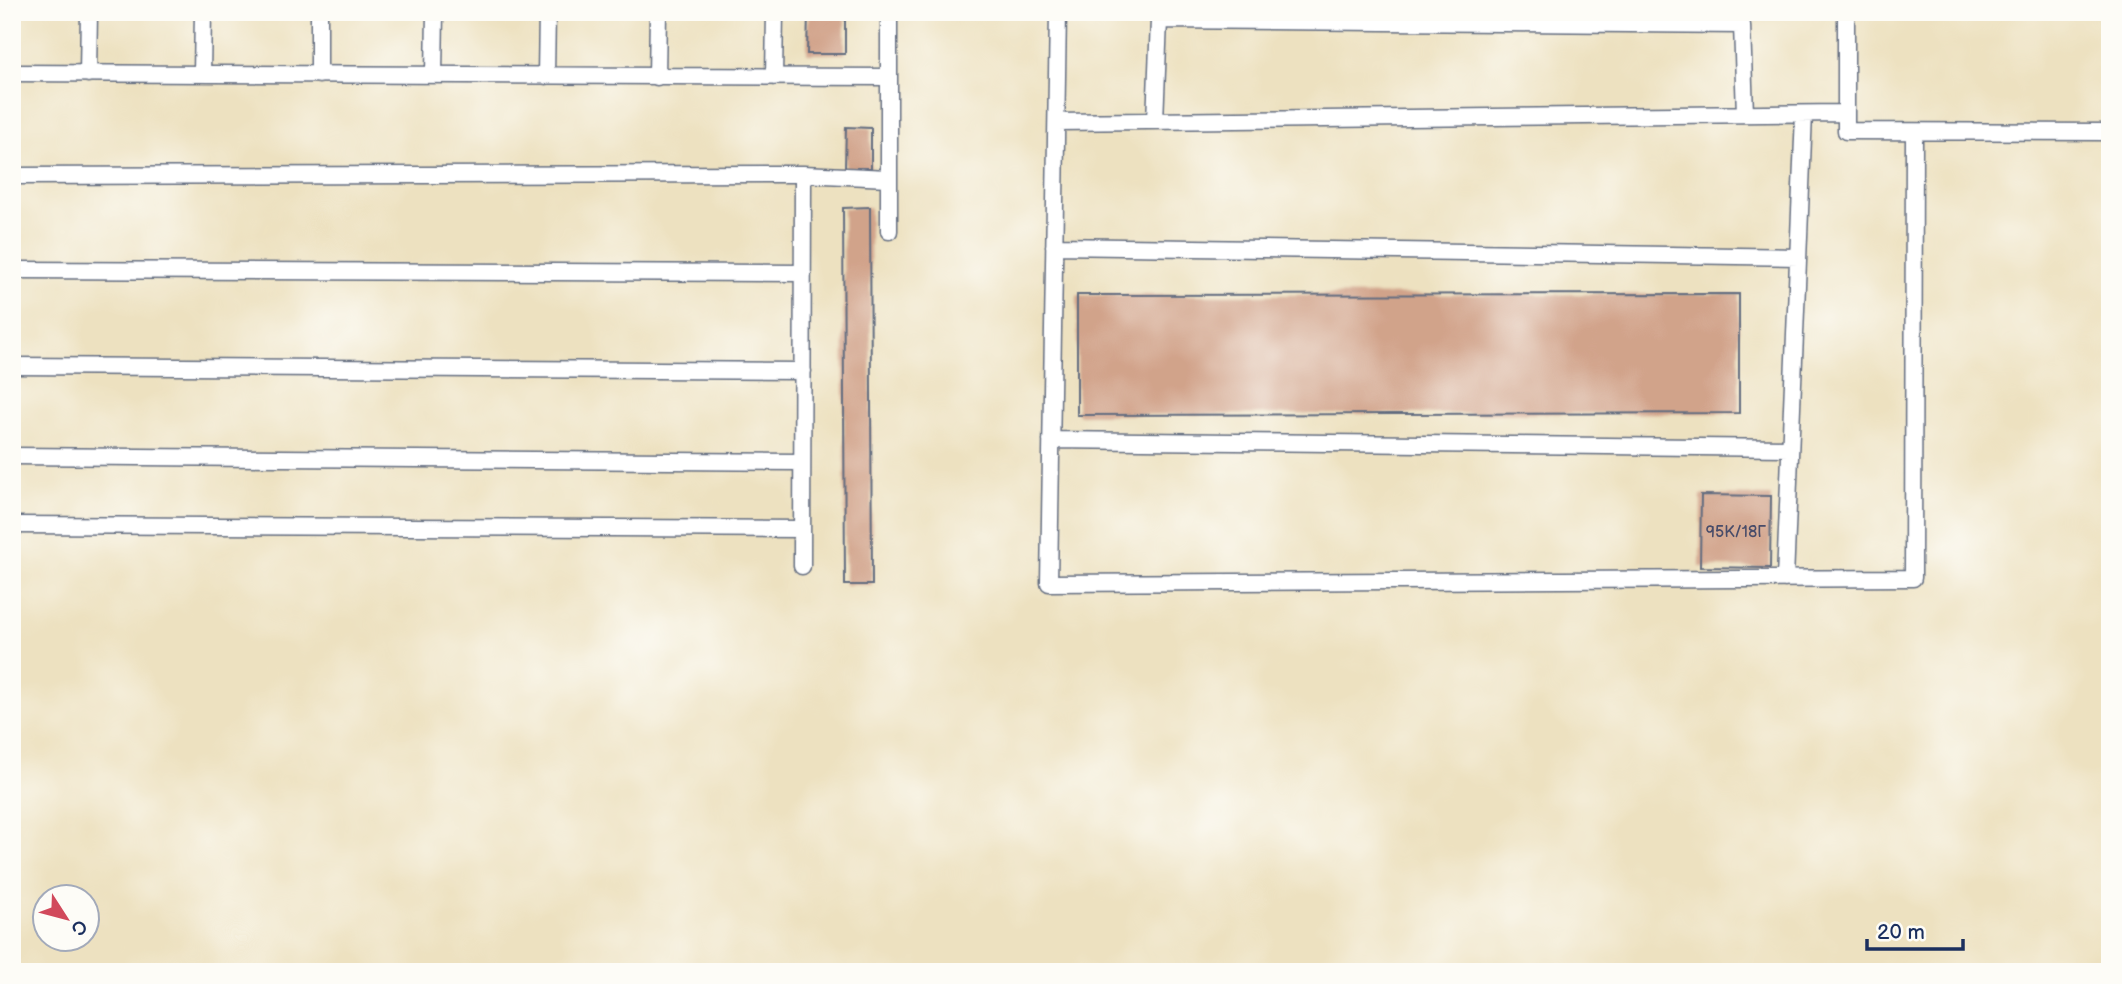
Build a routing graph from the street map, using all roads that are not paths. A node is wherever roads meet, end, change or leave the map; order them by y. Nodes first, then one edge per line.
1 (89, 12) edge
2 (203, 12) edge
3 (319, 12) edge
4 (435, 12) edge
5 (547, 12) edge
6 (658, 12) edge
7 (775, 12) edge
8 (889, 12) edge
9 (1058, 12) edge
10 (1846, 12) edge
11 (1159, 16) edge
12 (1283, 17) edge
13 (1392, 17) edge
14 (1514, 18) edge
15 (1629, 18) edge
16 (1742, 19) edge
17 (12, 73) edge
18 (88, 74) junction
19 (202, 74) junction
20 (318, 75) junction
21 (434, 75) junction
22 (546, 76) junction
23 (657, 76) junction
24 (774, 77) junction
25 (889, 77) junction
26 (1846, 113) junction
27 (1745, 114) junction
28 (1804, 114) junction
29 (1155, 121) junction
30 (1056, 122) junction
31 (1914, 132) junction
32 (2110, 132) edge
33 (803, 174) junction
34 (12, 176) edge
35 (888, 178) junction
36 (889, 231) dead end
37 (1054, 246) junction
38 (1798, 257) junction
39 (12, 270) edge
40 (803, 274) junction
41 (12, 366) edge
42 (803, 371) junction
43 (1051, 440) junction
44 (1789, 448) junction
45 (12, 456) edge
46 (802, 462) junction
47 (12, 525) edge
48 (802, 529) junction
49 (802, 566) dead end
50 (1785, 579) junction

1 - 18 lane
2 - 19 lane
3 - 20 lane
4 - 21 lane
5 - 22 lane
6 - 23 lane
7 - 24 lane
8 - 25 lane
9 - 30 lane
10 - 26 lane
11 - 12 lane
11 - 29 lane
12 - 13 lane
13 - 14 lane
14 - 15 lane
15 - 16 lane
16 - 27 lane
17 - 18 lane
18 - 19 lane
19 - 20 lane
20 - 21 lane
21 - 22 lane
22 - 23 lane
23 - 24 lane
24 - 25 lane
25 - 35 lane
26 - 28 lane
26 - 31 lane
27 - 28 lane
27 - 29 lane
28 - 38 lane
29 - 30 lane
30 - 37 lane
31 - 32 lane
31 - 50 lane
33 - 34 lane
33 - 35 lane
33 - 40 lane
35 - 36 lane
37 - 38 lane
37 - 43 lane
38 - 44 lane
39 - 40 lane
40 - 42 lane
41 - 42 lane
42 - 46 lane
43 - 44 lane
43 - 50 lane
44 - 50 lane
45 - 46 lane
46 - 48 lane
47 - 48 lane
48 - 49 lane

